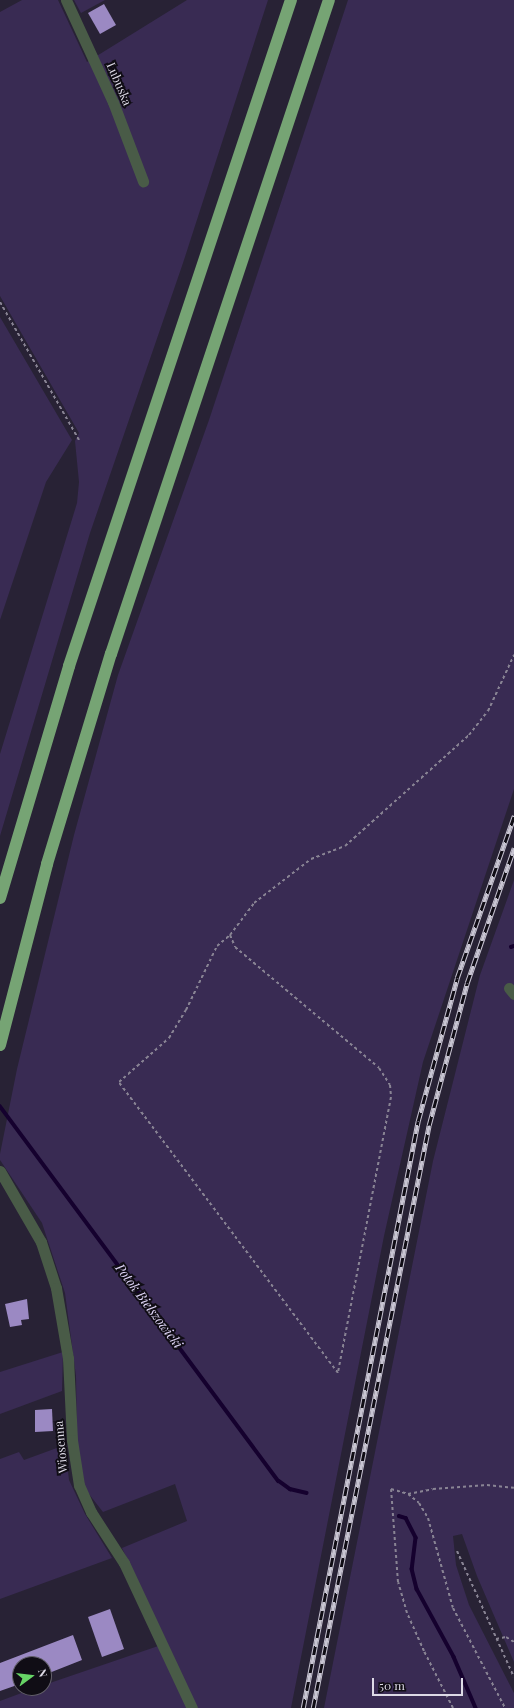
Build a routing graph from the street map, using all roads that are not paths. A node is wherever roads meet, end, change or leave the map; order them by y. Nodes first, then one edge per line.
1 (66, 0) edge
2 (291, 0) edge
3 (329, 0) edge
4 (143, 181) dead end
5 (0, 898) edge
6 (0, 1045) edge
7 (0, 1171) edge
8 (192, 1708) edge

1 - 4 street, Lubuska
2 - 5 highway
3 - 6 highway
7 - 8 street, Wiosenna

